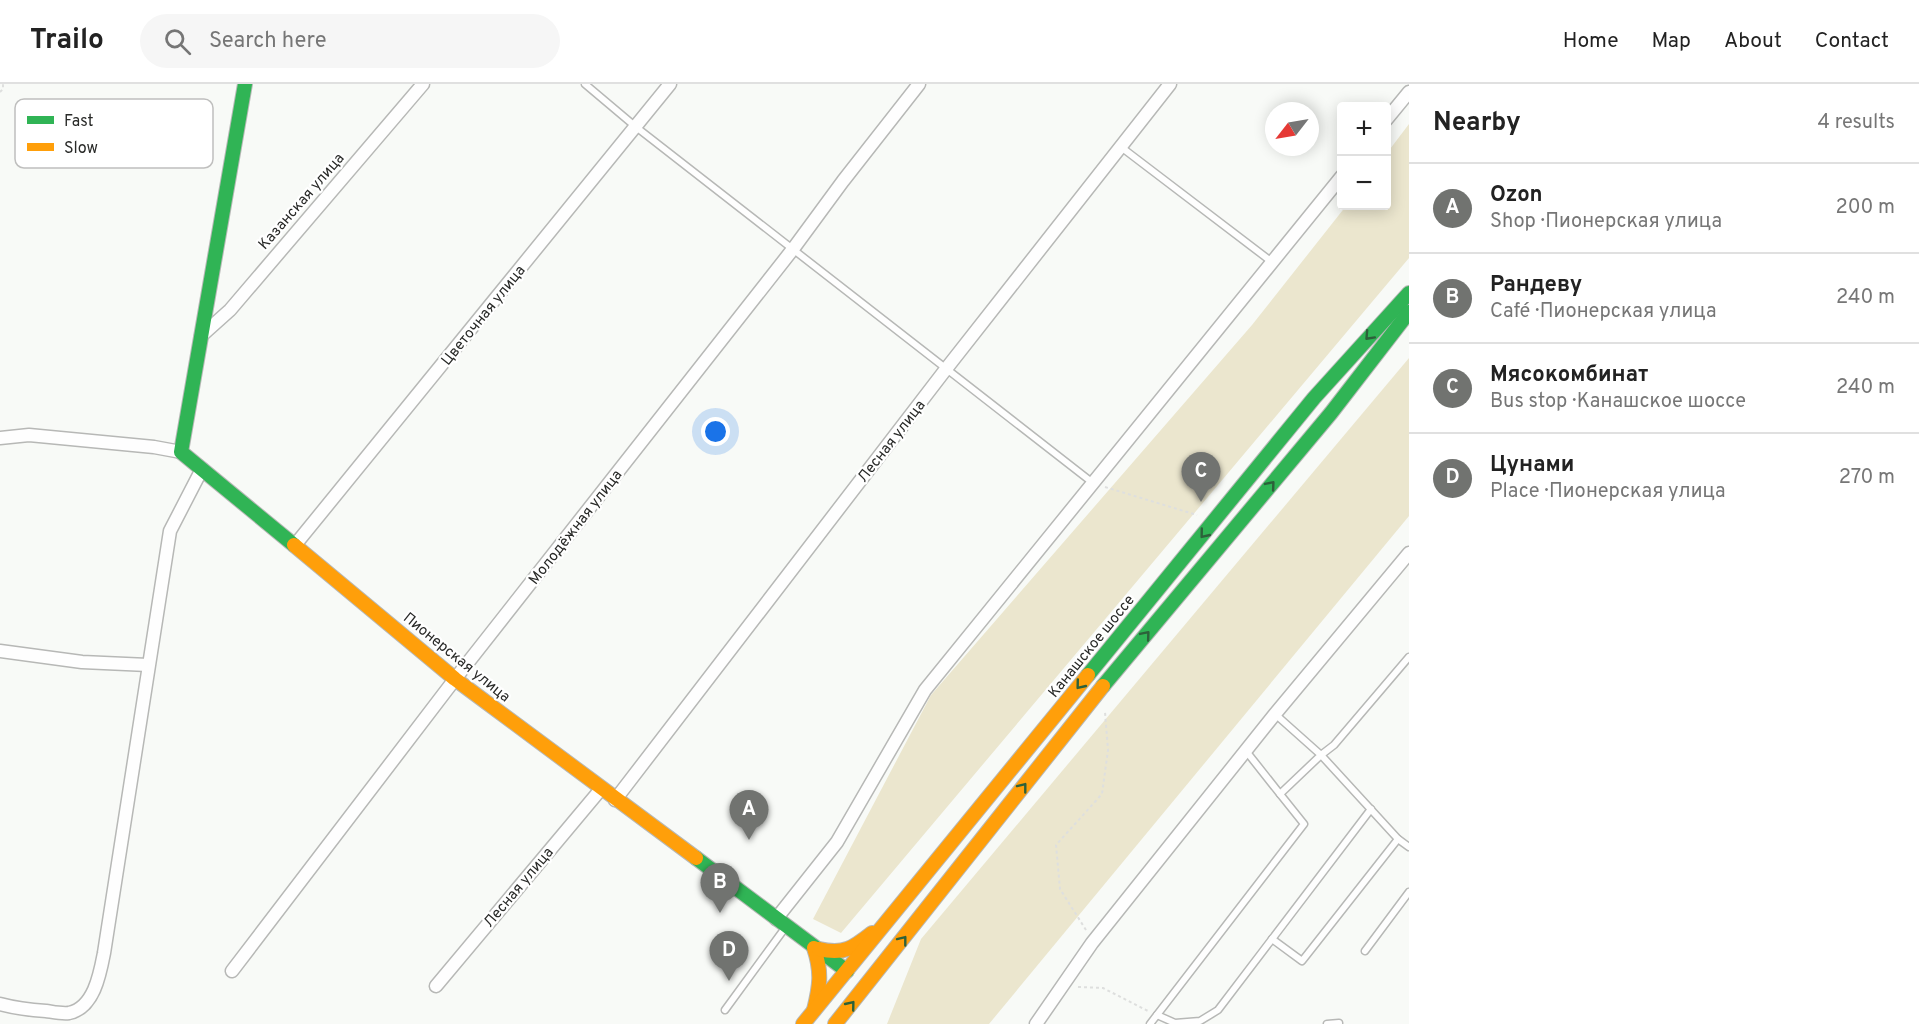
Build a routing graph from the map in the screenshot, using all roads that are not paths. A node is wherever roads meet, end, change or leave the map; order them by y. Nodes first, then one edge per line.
1 (245, 84) edge
2 (423, 84) edge
3 (585, 84) edge
4 (670, 84) edge
5 (919, 84) edge
6 (1170, 84) edge
7 (1409, 92) edge
8 (1391, 114) edge
9 (636, 127) junction
10 (1121, 147) junction
11 (1337, 181) edge
12 (793, 249) junction
13 (1272, 263) junction
14 (1409, 293) edge
15 (1409, 312) edge
16 (201, 336) junction
17 (946, 369) junction
18 (0, 438) edge
19 (182, 452) junction
20 (202, 468) junction
21 (1093, 483) junction
22 (295, 545) junction
23 (1409, 553) edge
24 (0, 651) edge
25 (1409, 657) edge
26 (148, 665) junction
27 (455, 679) junction
28 (1275, 714) junction
29 (1246, 750) junction
30 (1321, 756) junction
31 (601, 789) junction
32 (1280, 794) junction
33 (615, 800) junction
34 (1371, 809) junction
35 (1398, 839) junction
36 (1409, 847) edge
37 (1409, 891) edge
38 (781, 923) junction
39 (886, 924) junction
40 (1272, 939) junction
41 (814, 948) junction
42 (1365, 951) dead end
43 (847, 971) junction
44 (232, 972) dead end
45 (436, 986) dead end
46 (866, 986) junction
47 (0, 1004) edge
48 (725, 1010) dead end
49 (814, 1011) junction
50 (1157, 1015) junction
51 (1339, 1023) edge
52 (803, 1024) edge
53 (835, 1024) edge
54 (1036, 1024) edge
55 (1150, 1024) edge
56 (1327, 1024) edge

1 - 16 main road
2 - 16 street, Казанская улица
3 - 9 lane
4 - 9 street, Цветочная улица
5 - 12 street, Молодёжная улица
6 - 10 street, Лесная улица
7 - 8 street
9 - 12 lane
9 - 22 street, Цветочная улица
10 - 13 lane
10 - 17 street, Лесная улица
11 - 13 street
12 - 17 lane
12 - 27 street, Молодёжная улица
13 - 21 street
14 -> 39 main road, Канашское шоссе
46 -> 15 main road
16 - 19 main road
17 - 21 lane
17 - 33 street, Лесная улица
18 - 19 street, Пионерская улица
19 - 20 main road, Пионерская улица
20 - 22 main road, Пионерская улица
20 - 26 street
21 - 38 street
22 - 27 main road, Пионерская улица
23 - 28 street
24 - 26 street
25 - 30 lane
26 - 47 street
27 - 31 main road, Пионерская улица
27 - 44 street, Молодёжная улица
28 - 29 street
28 - 30 lane
29 - 32 lane
29 - 54 street
30 - 32 lane
30 - 34 lane
31 - 33 main road, Пионерская улица
31 - 45 street, Лесная улица
32 - 50 lane
33 - 38 main road, Пионерская улица
34 - 35 lane
34 - 40 lane
35 - 36 lane
35 - 40 lane
37 - 42 lane
38 - 41 main road, Пионерская улица
38 - 48 lane
39 - 41 main road
39 - 43 main road, Канашское шоссе
40 - 50 lane
41 - 43 main road, Пионерская улица
41 - 49 main road
43 - 46 main road, Пионерская улица
43 - 49 main road, Канашское шоссе
53 -> 46 main road
49 - 52 main road, Канашское шоссе
50 - 55 lane
51 - 56 lane

